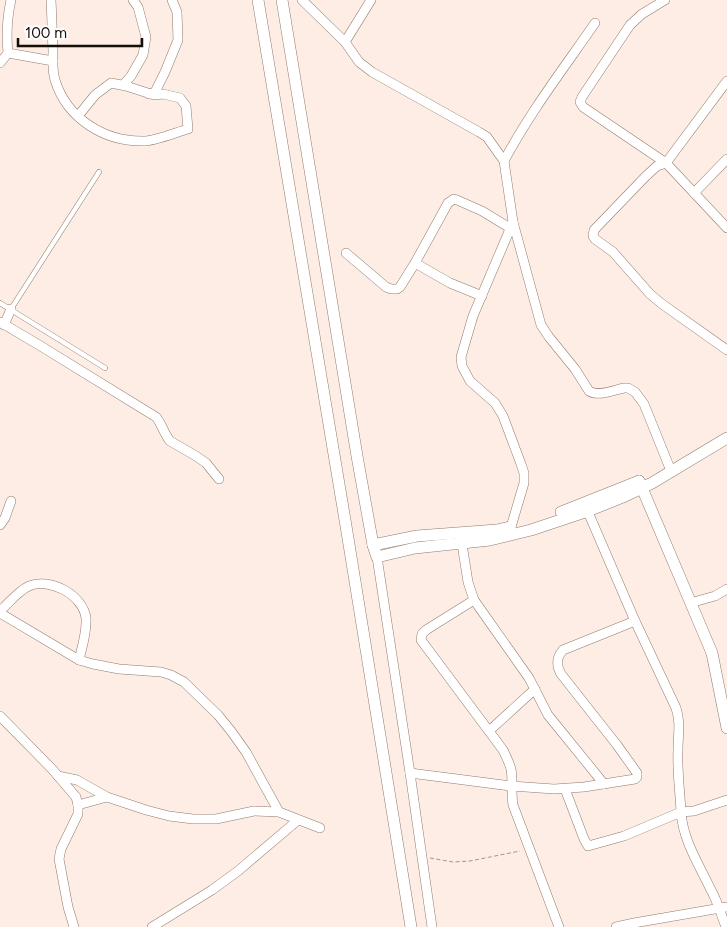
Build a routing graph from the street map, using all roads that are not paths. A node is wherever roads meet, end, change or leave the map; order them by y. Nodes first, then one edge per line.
1 (11, 0) edge
2 (51, 0) edge
3 (133, 0) edge
4 (172, 0) edge
5 (258, 0) edge
6 (282, 0) edge
7 (302, 0) edge
8 (372, 0) edge
9 (665, 0) edge
10 (596, 22) dead end
11 (345, 42) junction
12 (8, 52) junction
13 (53, 61) junction
14 (0, 63) edge
15 (727, 81) edge
16 (123, 86) junction
17 (149, 94) junction
18 (78, 116) junction
19 (727, 158) edge
20 (504, 161) junction
21 (666, 163) junction
22 (99, 172) dead end
23 (694, 193) junction
24 (511, 225) junction
25 (727, 228) edge
26 (346, 253) dead end
27 (415, 263) junction
28 (482, 296) junction
29 (0, 303) edge
30 (10, 309) junction
31 (2, 324) edge
32 (727, 350) edge
33 (105, 368) dead end
34 (727, 430) edge
35 (727, 438) edge
36 (669, 467) junction
37 (219, 480) dead end
38 (641, 484) junction
39 (10, 501) dead end
40 (586, 507) junction
41 (0, 525) edge
42 (511, 527) junction
43 (417, 536) junction
44 (463, 538) junction
45 (373, 545) junction
46 (418, 548) junction
47 (377, 557) junction
48 (727, 589) edge
49 (474, 600) junction
50 (690, 603) junction
51 (0, 612) edge
52 (635, 621) junction
53 (79, 660) junction
54 (536, 690) junction
55 (0, 716) edge
56 (727, 728) edge
57 (488, 731) junction
58 (410, 773) junction
59 (58, 776) junction
60 (604, 784) junction
61 (511, 786) junction
62 (565, 788) junction
63 (107, 798) junction
64 (727, 800) edge
65 (78, 805) junction
66 (279, 812) junction
67 (681, 812) junction
68 (298, 820) junction
69 (320, 828) dead end
70 (723, 908) edge
71 (635, 925) edge
72 (74, 927) edge
73 (152, 927) edge
74 (411, 927) edge
75 (432, 927) edge
76 (559, 927) edge
77 (616, 927) edge
78 (726, 927) edge

1 - 12 street
2 - 13 street
3 - 16 street
4 - 17 street
5 - 74 street
6 - 45 street
7 - 11 street
8 - 11 street
9 - 21 street
10 - 20 street
11 - 20 street
12 - 13 street
12 - 14 street
13 - 18 street
15 - 21 street
16 - 17 street
16 - 18 street
17 - 18 street
19 - 23 street
20 - 24 street
21 - 23 street
21 - 32 street
22 - 30 lane
23 - 25 street
24 - 27 street
24 - 28 street
24 - 36 street
26 - 27 street
27 - 28 street
28 - 42 street
29 - 30 lane
30 - 31 street
30 - 33 lane
31 - 37 street
34 - 36 street
35 - 36 street
36 - 38 street
38 - 40 street
38 - 50 street
39 - 41 street
40 - 42 street
40 - 44 street
40 - 52 street
42 - 44 street
43 - 44 street
43 - 45 street
43 - 46 street
44 - 46 street
44 - 49 street
45 - 47 street
46 - 47 street
47 - 58 street
48 - 50 street
49 - 54 street
49 - 57 street
50 - 56 street
51 - 53 street
51 - 53 street
52 - 60 street
52 - 67 street
53 - 66 street
54 - 57 street
54 - 60 street
55 - 59 street
57 - 61 street
58 - 61 street
58 - 75 street
59 - 63 street
59 - 65 street
60 - 62 street
61 - 62 street
61 - 76 street
62 - 67 street
63 - 65 street
63 - 66 street
64 - 67 street
65 - 72 street
66 - 68 street
67 - 70 street
68 - 69 street
68 - 73 street
70 - 71 street
70 - 78 street
71 - 77 street

